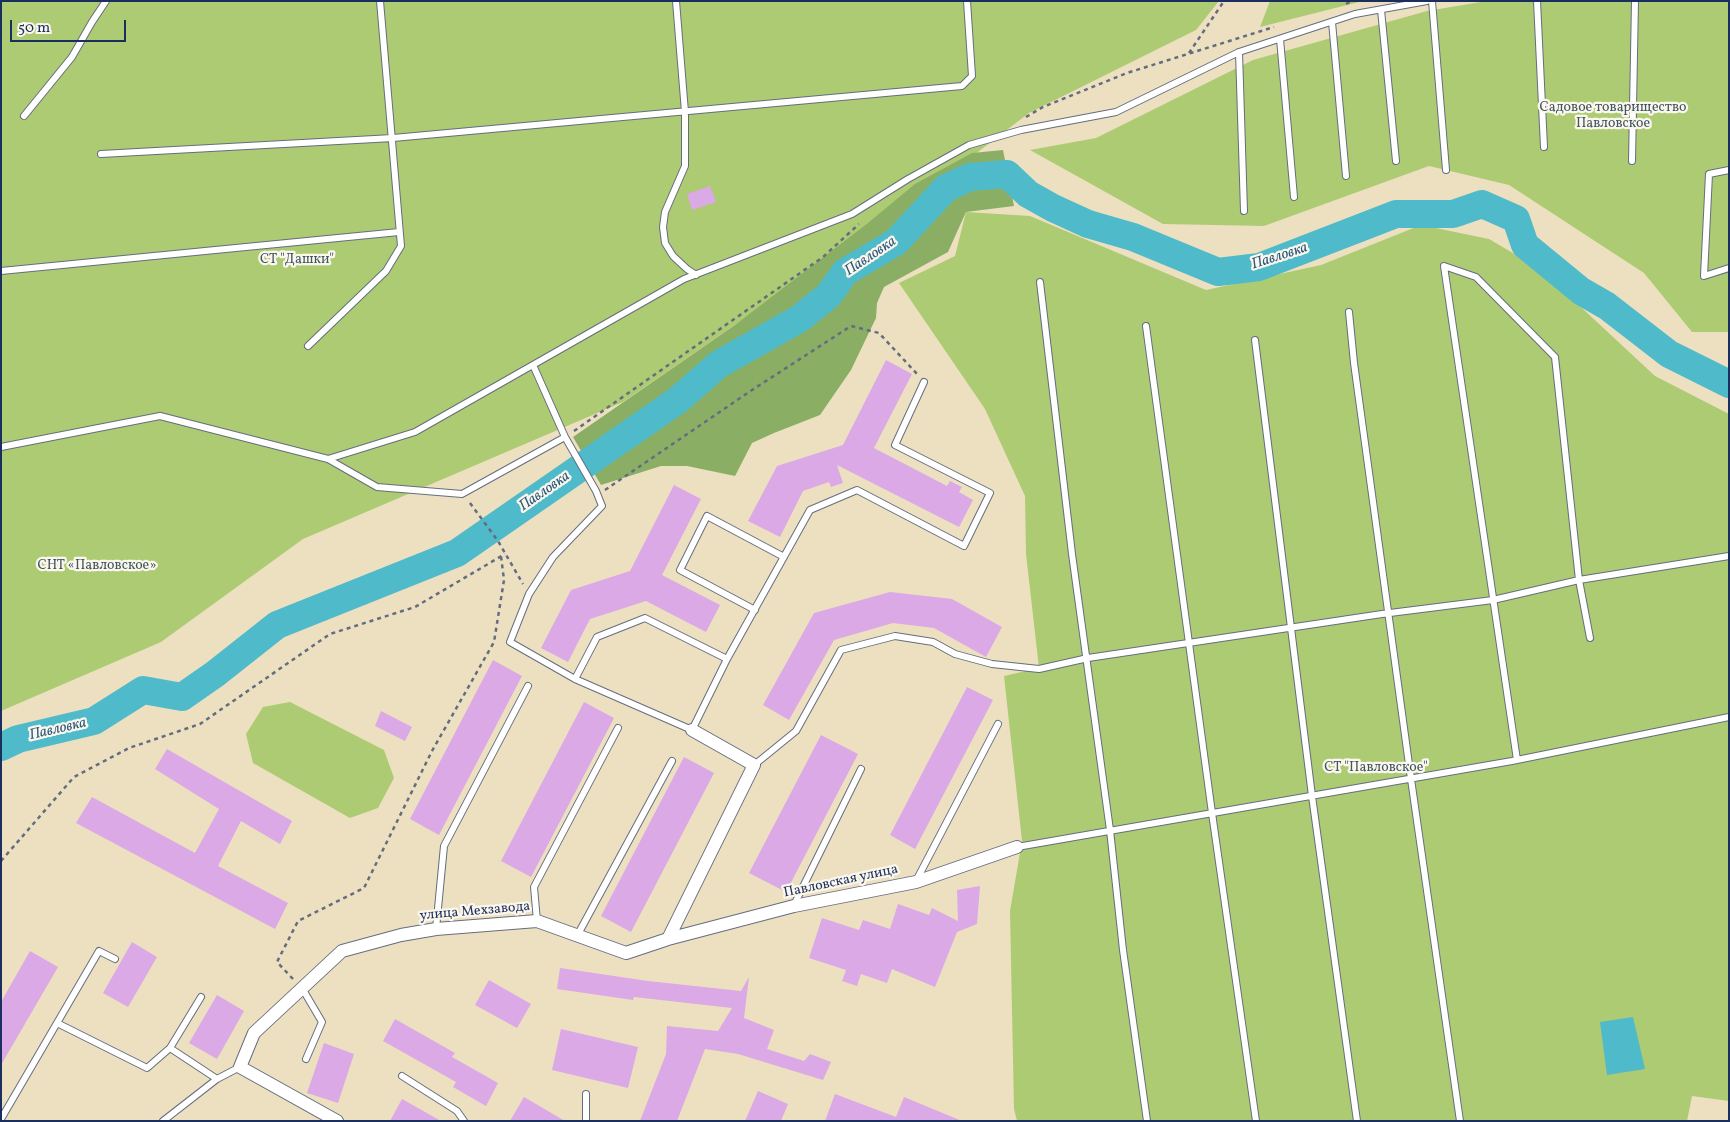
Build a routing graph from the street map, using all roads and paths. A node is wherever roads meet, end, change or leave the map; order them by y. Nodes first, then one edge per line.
1 (106, 1) edge
2 (380, 1) edge
3 (676, 1) edge
4 (967, 1) edge
5 (1224, 1) edge
6 (1352, 1) edge
7 (1427, 1) edge
8 (1432, 1) edge
9 (1537, 1) edge
10 (1635, 1) edge
11 (1339, 7) dead end
12 (1381, 10) junction
13 (1332, 22) junction
14 (1274, 27) dead end
15 (1280, 39) junction
16 (1239, 52) junction
17 (1188, 54) junction
18 (685, 112) junction
19 (24, 116) dead end
20 (1020, 120) dead end
21 (392, 138) junction
22 (1544, 147) dead end
23 (102, 154) dead end
24 (1396, 160) dead end
25 (1632, 161) dead end
26 (1446, 170) dead end
27 (1729, 170) edge
28 (1346, 176) dead end
29 (1294, 197) dead end
30 (1244, 211) dead end
31 (866, 218) dead end
32 (400, 232) junction
33 (1729, 268) edge
34 (1, 271) edge
35 (696, 275) junction
36 (1040, 282) dead end
37 (1349, 312) dead end
38 (1146, 326) dead end
39 (1255, 340) dead end
40 (308, 346) dead end
41 (533, 365) junction
42 (924, 382) joint
43 (565, 437) junction
44 (1, 447) edge
45 (328, 459) junction
46 (597, 493) junction
47 (477, 512) dead end
48 (505, 554) junction
49 (501, 556) junction
50 (1729, 556) edge
51 (784, 557) junction
52 (1579, 580) junction
53 (529, 594) junction
54 (1493, 600) junction
55 (754, 610) junction
56 (1389, 613) junction
57 (1290, 627) junction
58 (1590, 638) dead end
59 (1189, 642) junction
60 (1088, 658) junction
61 (727, 659) junction
62 (575, 678) junction
63 (528, 686) dead end
64 (1729, 717) edge
65 (998, 724) dead end
66 (618, 728) dead end
67 (692, 730) junction
68 (1517, 760) junction
69 (672, 761) dead end
70 (754, 765) junction
71 (861, 769) dead end
72 (1410, 779) junction
73 (1312, 796) junction
74 (1212, 813) junction
75 (1110, 830) junction
76 (1017, 846) joint
77 (1, 861) edge
78 (916, 882) junction
79 (794, 906) junction
80 (537, 921) junction
81 (436, 929) junction
82 (578, 936) junction
83 (668, 939) junction
84 (115, 959) dead end
85 (302, 988) junction
86 (201, 997) dead end
87 (57, 1023) junction
88 (170, 1048) junction
89 (306, 1059) dead end
90 (240, 1066) junction
91 (402, 1076) dead end
92 (217, 1079) junction
93 (586, 1094) dead end
94 (1, 1119) edge
95 (164, 1121) edge
96 (337, 1121) edge
97 (464, 1121) edge
98 (586, 1121) edge
99 (1147, 1121) edge
100 (1256, 1121) edge
101 (1358, 1121) edge
102 (1460, 1121) edge

1 - 19 lane
2 - 21 lane
3 - 18 lane
4 - 18 lane
5 - 17 path
6 - 11 path
7 - 12 lane
8 - 26 lane
9 - 22 lane
10 - 25 lane
12 - 13 lane
12 - 24 lane
13 - 15 lane
13 - 28 lane
14 - 17 path
15 - 16 lane
15 - 29 lane
16 - 30 lane
16 - 35 lane
17 - 20 path
18 - 21 lane
18 - 35 lane
21 - 23 lane
21 - 32 lane
27 - 33 lane
31 - 43 path
32 - 34 lane
32 - 40 lane
35 - 41 lane
36 - 60 lane
37 - 56 lane
38 - 59 lane
39 - 57 lane
41 - 43 lane
41 - 45 lane
42 - 46 path
42 - 51 lane
43 - 45 lane
43 - 46 lane
44 - 45 lane
46 - 53 lane
47 - 48 path
48 - 49 path
48 - 53 path
49 - 77 path
49 - 85 path
50 - 52 lane
51 - 55 lane
51 - 55 lane
52 - 54 lane
52 - 54 lane
52 - 58 lane
53 - 62 lane
54 - 56 lane
54 - 68 lane
55 - 61 lane
56 - 57 lane
56 - 72 lane
57 - 59 lane
57 - 73 lane
59 - 60 lane
59 - 74 lane
60 - 70 lane
60 - 75 lane
61 - 62 lane
61 - 67 lane
62 - 67 lane
63 - 81 lane
64 - 68 lane
65 - 78 lane
66 - 80 lane
67 - 70 street
68 - 72 lane
69 - 82 lane
70 - 83 street
71 - 79 lane
72 - 73 lane
72 - 102 lane
73 - 74 lane
73 - 101 lane
74 - 75 lane
74 - 100 lane
75 - 76 lane
75 - 99 lane
76 - 78 street, Павловская улица
78 - 79 street, Павловская улица
79 - 83 street, Павловская улица
80 - 81 street, улица Мехзавода
80 - 82 street, улица Мехзавода
81 - 85 street, улица Мехзавода
82 - 83 street, улица Мехзавода
84 - 87 lane
85 - 89 lane
85 - 90 street, улица Мехзавода
86 - 88 lane
87 - 88 lane
87 - 94 lane
88 - 92 lane
90 - 92 lane
90 - 96 street
91 - 97 lane
92 - 95 lane
93 - 98 lane

